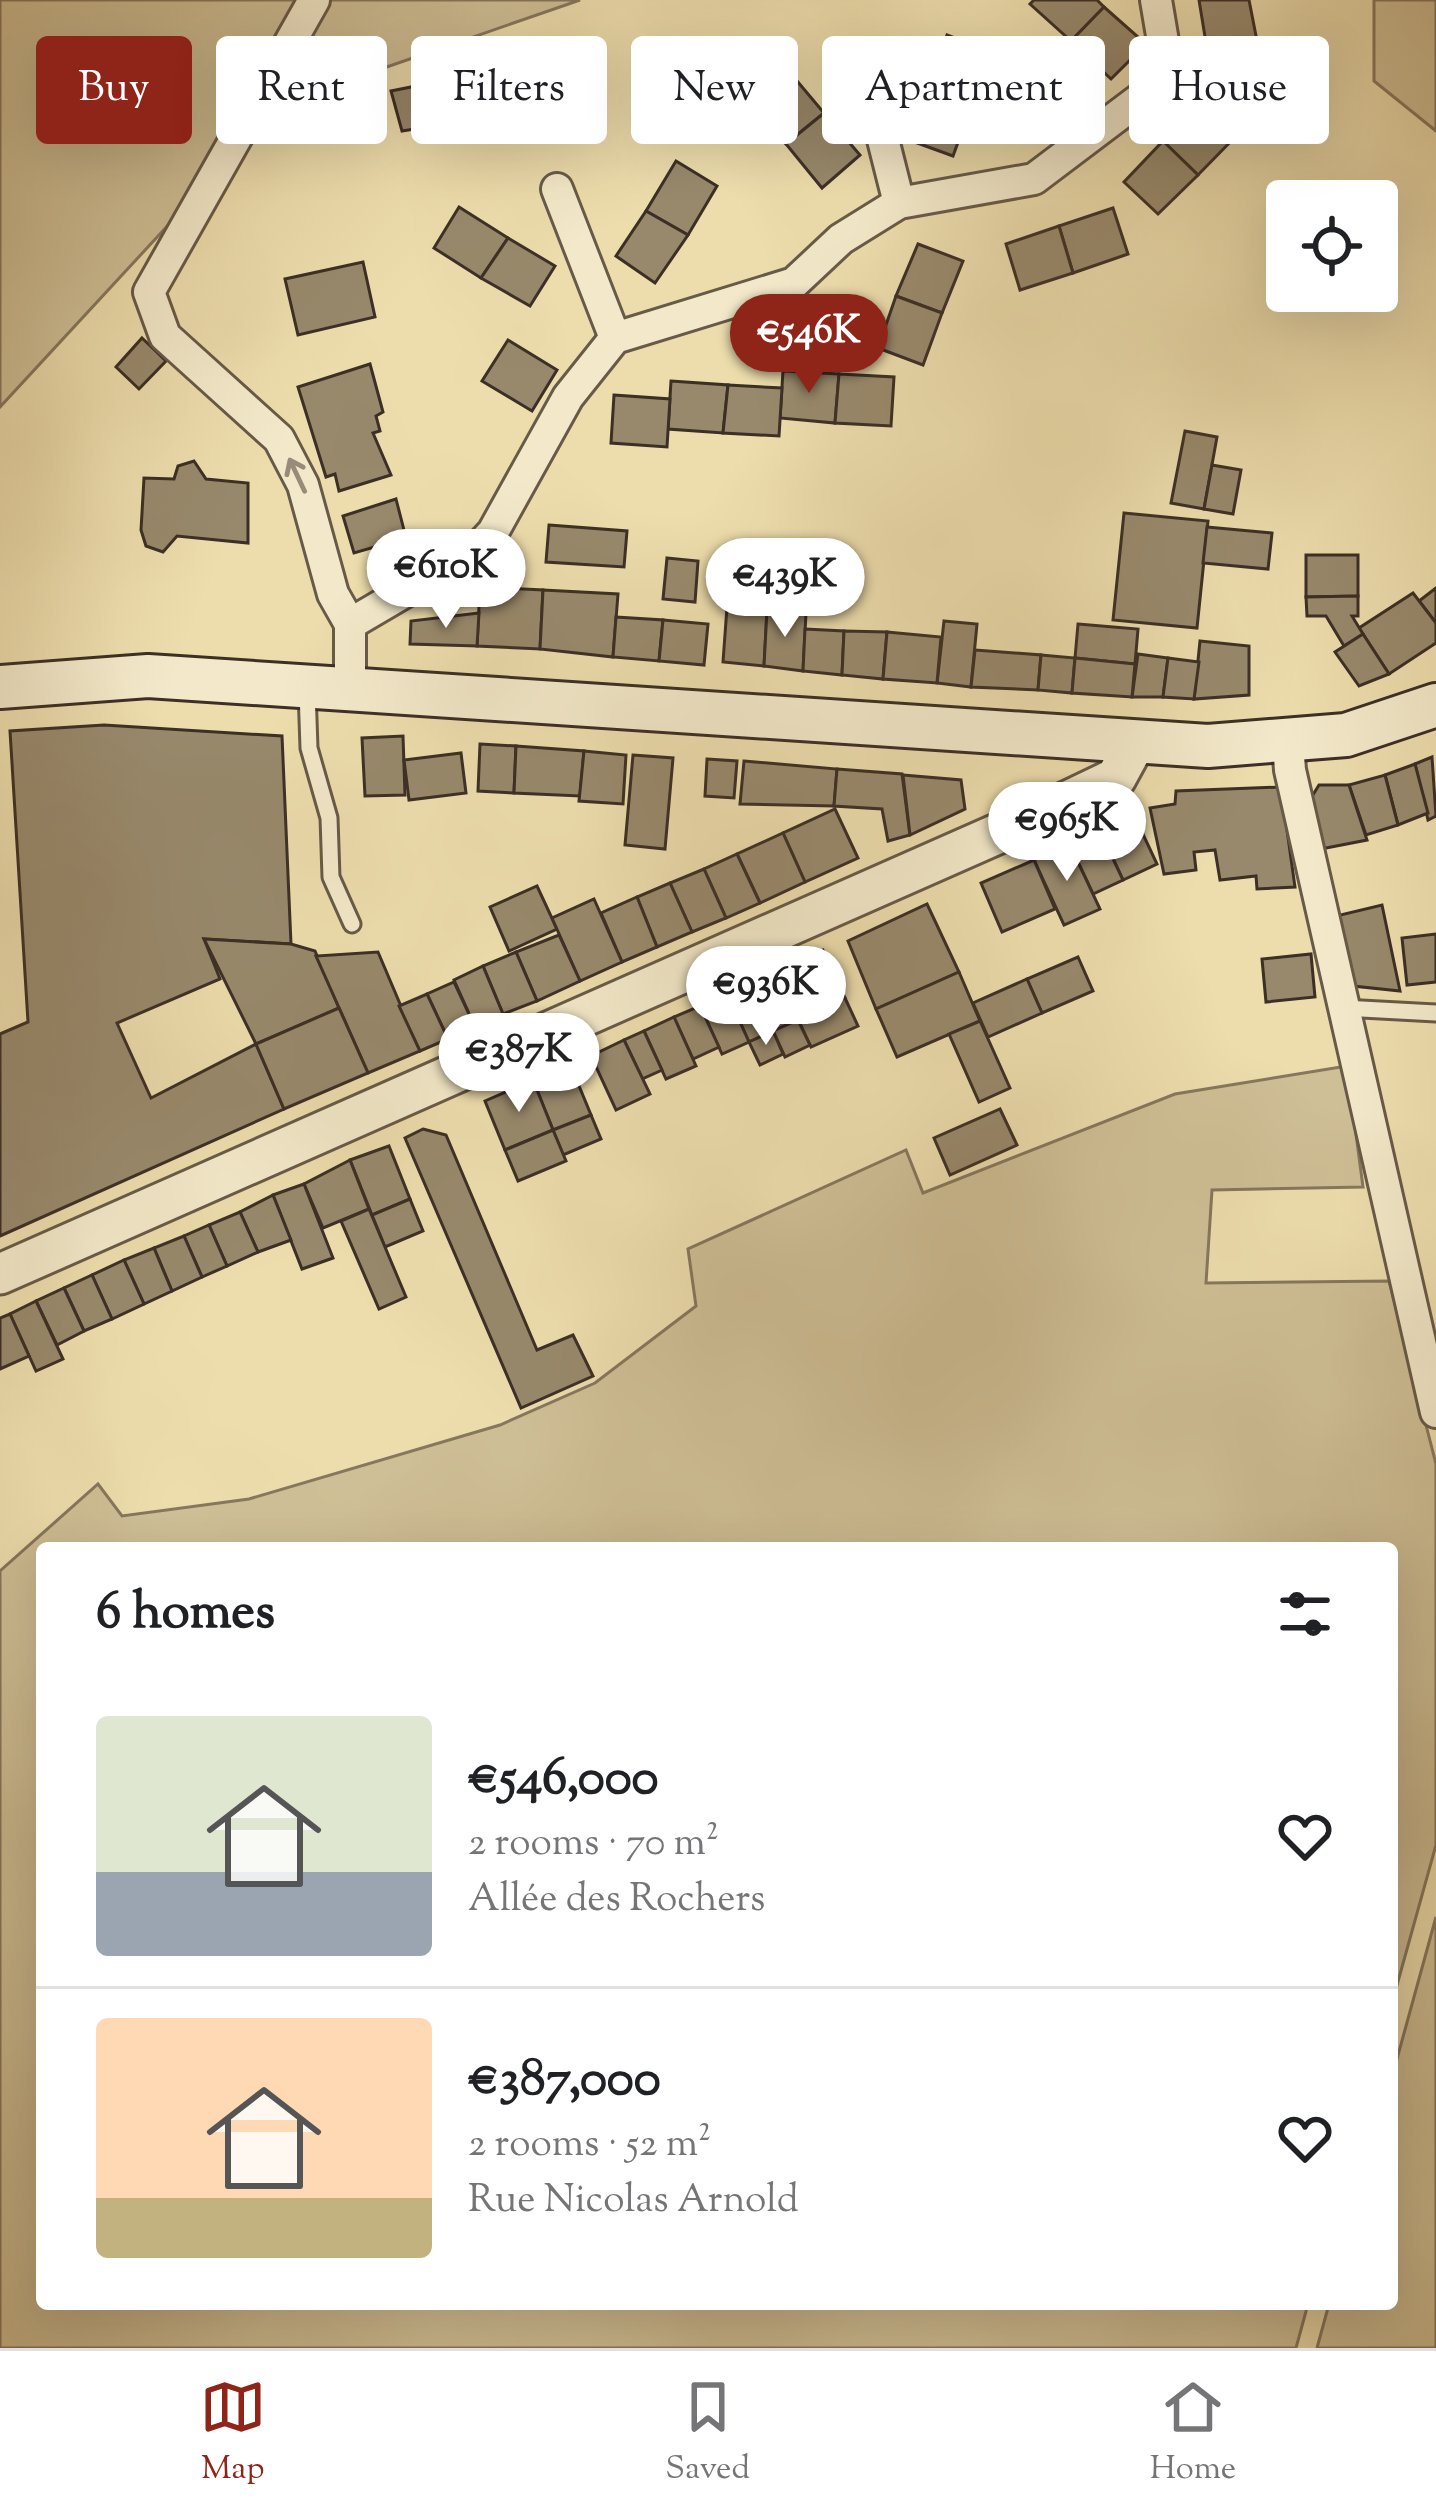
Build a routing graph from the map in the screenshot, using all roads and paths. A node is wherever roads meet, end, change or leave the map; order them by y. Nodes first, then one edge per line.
1 (314, 0) edge
2 (1156, 0) edge
3 (1162, 36) edge
4 (1129, 107) edge
5 (884, 144) edge
6 (557, 189) dead end
7 (899, 203) junction
8 (615, 338) junction
9 (350, 624) junction
10 (0, 687) edge
11 (308, 688) junction
12 (350, 689) junction
13 (1436, 705) edge
14 (1288, 742) junction
15 (1134, 745) junction
16 (352, 924) dead end
17 (1343, 1008) junction
18 (1436, 1013) edge
19 (0, 1274) edge
20 (1436, 1412) edge

9 -> 1 street
2 - 3 street
4 - 7 street
5 - 7 street
6 - 8 street
7 - 8 street
8 - 9 street
9 - 12 street
10 - 11 main road
11 - 12 main road
11 - 16 lane
12 - 15 main road
13 - 14 main road
14 - 15 main road
14 - 17 street
15 - 19 street
17 - 18 lane
17 - 20 street

